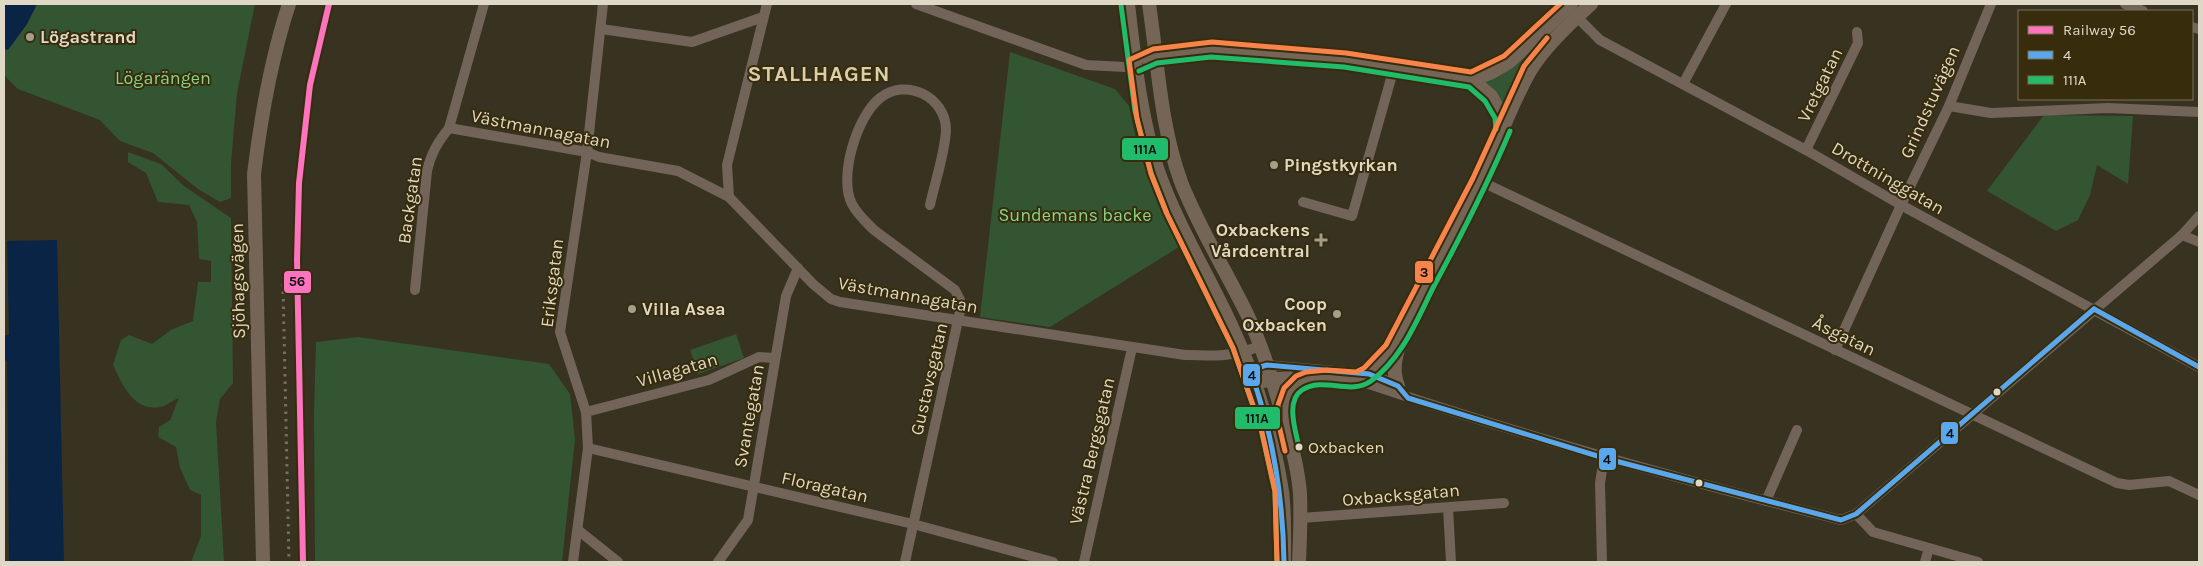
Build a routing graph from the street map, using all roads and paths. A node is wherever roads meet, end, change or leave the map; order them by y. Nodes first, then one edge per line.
1 (289, 4) edge
2 (484, 4) edge
3 (603, 4) edge
4 (767, 4) edge
5 (916, 4) edge
6 (1128, 4) edge
7 (1149, 4) edge
8 (1591, 4) edge
9 (1726, 4) edge
10 (1991, 4) edge
11 (2125, 4) edge
12 (1572, 9) edge
13 (2140, 10) edge
14 (763, 17) junction
15 (601, 29) junction
16 (1857, 32) dead end
17 (1155, 56) junction
18 (1136, 64) junction
19 (1394, 68) junction
20 (1472, 80) junction
21 (1683, 84) junction
22 (1949, 106) junction
23 (2199, 112) edge
24 (449, 128) junction
25 (1503, 128) junction
26 (1806, 150) junction
27 (587, 152) junction
28 (1480, 182) junction
29 (729, 197) junction
30 (1303, 202) dead end
31 (930, 205) dead end
32 (1901, 205) junction
33 (2199, 216) edge
34 (2182, 235) junction
35 (2199, 242) edge
36 (798, 268) junction
37 (415, 290) dead end
38 (2094, 309) junction
39 (958, 322) junction
40 (1404, 328) junction
41 (1260, 346) junction
42 (1132, 348) junction
43 (1835, 350) junction
44 (1243, 353) junction
45 (775, 358) junction
46 (1267, 364) junction
47 (2199, 367) edge
48 (1250, 370) junction
49 (1363, 377) junction
50 (1272, 379) junction
51 (1307, 379) junction
52 (1256, 384) junction
53 (1398, 386) junction
54 (1408, 398) junction
55 (586, 412) junction
56 (1971, 414) junction
57 (1285, 421) junction
58 (1797, 430) dead end
59 (588, 448) junction
60 (1604, 458) junction
61 (754, 487) junction
62 (2199, 495) edge
63 (1766, 501) junction
64 (1504, 503) dead end
65 (1448, 508) junction
66 (1856, 514) junction
67 (1301, 518) junction
68 (913, 524) junction
69 (578, 530) junction
70 (1929, 548) junction
71 (262, 562) edge
72 (573, 562) edge
73 (618, 562) edge
74 (718, 562) edge
75 (905, 562) edge
76 (1053, 562) edge
77 (1084, 562) edge
78 (1284, 562) edge
79 (1300, 562) edge
80 (1451, 562) edge
81 (1602, 562) edge
82 (1925, 562) edge
83 (1978, 562) edge

1 - 71 main road, Sjöhagsvägen
2 - 24 street, Backgatan
3 - 15 street, Eriksgatan
4 - 14 street
5 - 18 street
6 - 18 main road
7 - 17 main road
8 - 12 main road
9 - 21 street
10 - 22 street, Grindstuvägen
11 - 13 street
12 - 20 main road
12 - 21 street, Drottninggatan
12 - 25 main road
14 - 15 street
14 - 29 street
15 - 27 street, Eriksgatan
16 - 26 street, Vretgatan
17 - 18 main road
17 - 19 main road
17 - 41 main road
18 - 44 main road
19 - 20 main road
19 - 30 street
20 - 25 main road
21 - 26 street, Drottninggatan
22 - 23 street
22 - 32 street, Grindstuvägen
24 - 27 street, Västmannagatan
24 - 37 street, Backgatan
25 - 28 main road
26 - 32 street, Drottninggatan
27 - 29 street, Västmannagatan
27 - 55 street, Eriksgatan
28 - 40 main road
28 - 43 street, Åsgatan
29 - 36 street, Västmannagatan
31 - 39 street, Gustavsgatan
32 - 38 street, Drottninggatan
32 - 43 street, Grindstuvägen
33 - 34 street
34 - 35 street
34 - 38 street
36 - 39 street, Västmannagatan
36 - 45 street, Svantegatan
38 - 47 street, Drottninggatan
38 - 56 street
39 - 42 street, Västmannagatan
39 - 68 street, Gustavsgatan
40 - 49 main road
40 - 53 main road
41 - 44 street, Västmannagatan
41 - 46 main road
42 - 44 street, Västmannagatan
42 - 77 street, Västra Bergsgatan
43 - 56 street, Åsgatan
44 - 48 main road
45 - 55 street, Villagatan
45 - 61 street, Svantegatan
46 - 48 main road
46 - 49 street
46 - 50 main road
48 - 52 main road
49 - 51 main road
49 - 53 street
49 - 54 street
50 - 51 main road
50 - 52 main road
50 - 57 main road
51 - 57 main road
52 - 78 main road
53 - 54 street
54 - 60 street
55 - 59 street, Eriksgatan
56 - 62 street, Åsgatan
56 - 66 street
57 - 67 main road
58 - 63 street
59 - 61 street, Floragatan
59 - 69 street, Eriksgatan
60 - 63 street
60 - 81 street
61 - 68 street, Floragatan
61 - 74 street, Svantegatan
63 - 66 street
64 - 65 street, Oxbacksgatan
65 - 67 street, Oxbacksgatan
65 - 80 street
66 - 70 street
67 - 79 main road
68 - 75 street, Gustavsgatan
68 - 76 street, Floragatan
69 - 72 street, Eriksgatan
69 - 73 street
70 - 82 street
70 - 83 street

